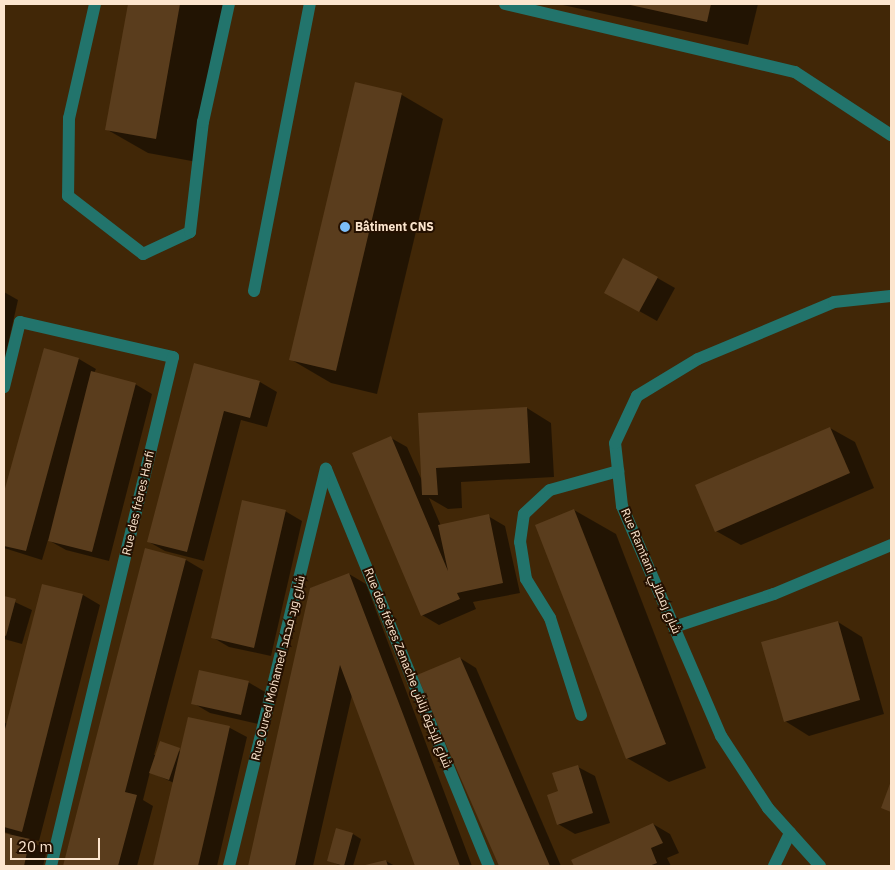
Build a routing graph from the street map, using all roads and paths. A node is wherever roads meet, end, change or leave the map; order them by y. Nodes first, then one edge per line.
1 (95, 4) edge
2 (230, 4) edge
3 (310, 4) edge
4 (505, 4) edge
5 (891, 135) edge
6 (254, 291) dead end
7 (891, 296) edge
8 (4, 387) edge
9 (326, 469) joint
10 (618, 471) junction
11 (891, 545) edge
12 (674, 627) junction
13 (581, 715) dead end
14 (790, 833) junction
15 (51, 866) edge
16 (230, 866) edge
17 (489, 866) edge
18 (774, 866) edge
19 (820, 866) edge

1 - 2 street
3 - 6 street
4 - 5 street
7 - 10 street, Rue Ramtani شارع رمطاني
8 - 15 street, Rue des frères Harfi
9 - 16 street, Rue Oured Mohamed شارع ورد محمد
9 - 17 street, Rue des frères Zenache شارع الإخوة زناش
10 - 12 street, Rue Ramtani شارع رمطاني
10 - 13 street
11 - 12 street
12 - 14 street, Rue Ramtani شارع رمطاني
14 - 18 street
14 - 19 street, Rue Ramtani شارع رمطاني

